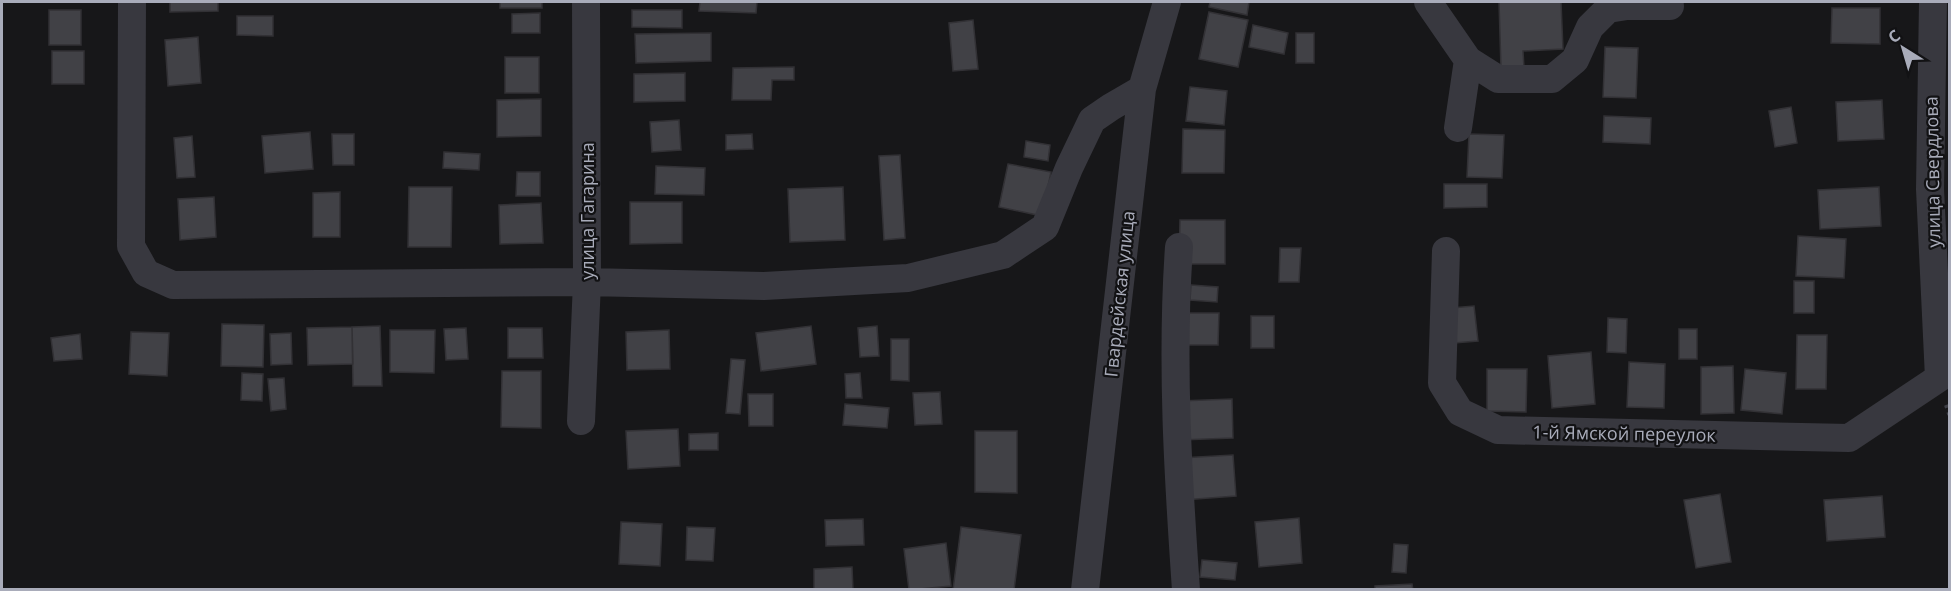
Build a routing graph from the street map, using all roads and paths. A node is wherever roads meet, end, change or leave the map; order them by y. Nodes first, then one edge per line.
1 (132, 2) edge
2 (586, 2) edge
3 (1167, 2) edge
4 (1428, 2) edge
5 (1933, 2) edge
6 (1670, 6) dead end
7 (1468, 60) junction
8 (1142, 90) junction
9 (1458, 128) dead end
10 (1179, 247) dead end
11 (1446, 251) dead end
12 (587, 282) junction
13 (1939, 378) joint
14 (580, 421) dead end
15 (1094, 587) edge
16 (1186, 590) edge

1 - 12 street
2 - 12 street, улица Гагарина
3 - 8 street, Гвардейская улица
4 - 7 street
5 - 13 street, улица Свердлова
6 - 7 street
7 - 9 street
8 - 12 street
8 - 15 street, Гвардейская улица
10 - 16 street
11 - 13 street, 1-й Ямской переулок
12 - 14 street, улица Гагарина

